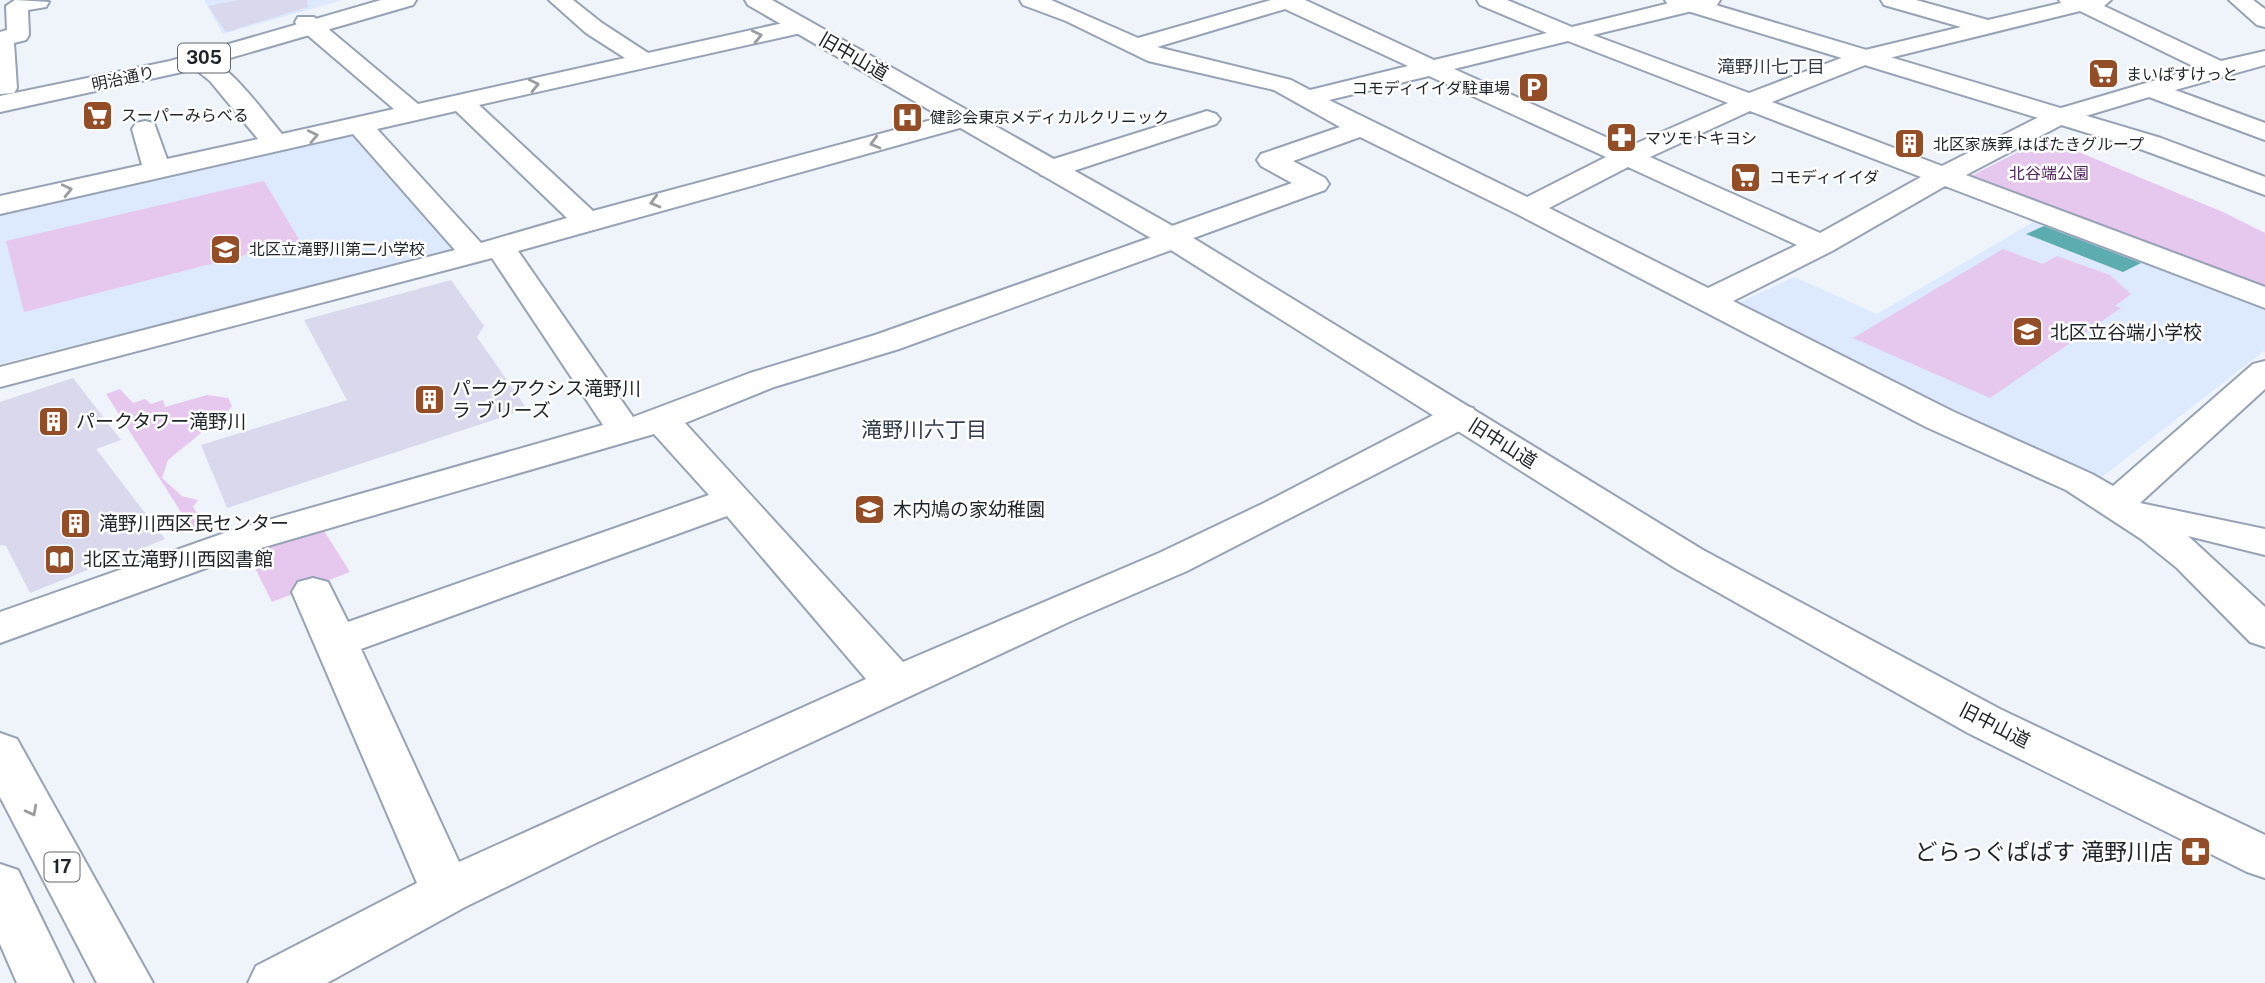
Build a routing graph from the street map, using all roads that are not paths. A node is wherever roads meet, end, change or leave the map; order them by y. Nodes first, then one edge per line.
1 (38, 0) edge
2 (381, 0) edge
3 (405, 0) edge
4 (560, 0) edge
5 (756, 0) edge
6 (1488, 0) edge
7 (1892, 0) edge
8 (2240, 0) edge
9 (1046, 1) edge
10 (1288, 1) edge
11 (1692, 2) edge
12 (2084, 2) edge
13 (2265, 20) edge
14 (310, 24) junction
15 (801, 26) junction
16 (1986, 27) junction
17 (1570, 34) junction
18 (1136, 46) junction
19 (1865, 57) junction
20 (2265, 58) edge
21 (643, 60) junction
22 (196, 61) junction
23 (1430, 68) junction
24 (2218, 69) junction
25 (2150, 89) junction
26 (2, 95) edge
27 (1308, 98) junction
28 (1752, 101) junction
29 (461, 102) junction
30 (415, 114) junction
31 (2060, 116) junction
32 (965, 118) junction
33 (1207, 119) dead end
34 (360, 126) junction
35 (1361, 128) junction
36 (145, 129) dead end
37 (2265, 132) edge
38 (276, 144) junction
39 (1628, 157) junction
40 (1051, 169) junction
41 (157, 170) junction
42 (1945, 175) junction
43 (2265, 187) edge
44 (0, 205) edge
45 (1527, 208) junction
46 (587, 220) junction
47 (1172, 238) junction
48 (1821, 245) junction
49 (488, 251) junction
50 (2265, 298) edge
51 (1706, 302) junction
52 (2265, 370) edge
53 (0, 377) edge
54 (1460, 416) junction
55 (643, 425) junction
56 (733, 500) junction
57 (2124, 512) junction
58 (2265, 542) edge
59 (313, 592) dead end
60 (0, 628) edge
61 (2265, 632) edge
62 (334, 643) junction
63 (896, 684) junction
64 (0, 751) edge
65 (2265, 858) edge
66 (0, 885) edge
67 (447, 892) junction
68 (0, 921) edge
69 (29, 983) edge
70 (45, 983) edge
71 (125, 983) edge
72 (276, 983) edge

1 - 26 main road
2 - 14 main road, 明治通り / 305
3 - 14 main road, 明治通り / 305
4 - 21 main road
5 - 15 main road, 旧中山道
6 - 17 main road
7 - 16 main road
8 - 13 main road
9 - 18 main road
10 - 18 main road
10 - 23 main road
11 - 17 main road
11 - 19 main road
12 - 16 main road
12 - 24 main road
14 - 22 main road, 明治通り / 305
14 - 26 main road, 明治通り / 305
14 - 30 main road
21 -> 15 main road
15 - 32 main road, 旧中山道
16 - 19 main road
17 - 23 main road
17 - 28 main road
18 - 27 main road
19 - 28 main road
19 - 31 main road
20 - 24 main road
29 -> 21 main road
22 - 26 main road, 明治通り / 305
22 - 38 main road
23 - 27 main road
23 - 39 main road
24 - 25 main road
25 - 31 main road
25 - 37 main road
27 - 35 main road
28 - 39 main road
28 - 42 main road
29 - 30 main road
29 - 46 main road
30 - 34 main road
31 - 42 main road
31 - 43 main road
32 - 40 main road, 旧中山道
32 -> 46 main road
33 - 40 main road
38 -> 34 main road
34 - 49 main road
35 - 45 main road
35 - 47 main road
36 - 41 main road
38 - 41 main road
39 - 45 main road
39 - 48 main road
40 - 47 main road, 旧中山道
44 -> 41 main road
42 - 48 main road
42 - 50 main road
45 - 51 main road
46 - 49 main road
47 - 54 main road, 旧中山道
47 - 55 main road
48 - 51 main road
49 - 53 main road
49 - 55 main road
51 - 57 main road
52 - 57 main road
54 - 63 main road
54 - 65 main road, 旧中山道
55 - 56 main road
55 - 60 main road
56 - 62 main road
56 - 63 main road
57 - 58 main road
57 - 61 main road
59 - 62 main road
62 - 67 main road
63 - 67 main road
64 -> 71 main road, 17
66 - 70 main road
67 - 72 main road
68 - 69 main road

